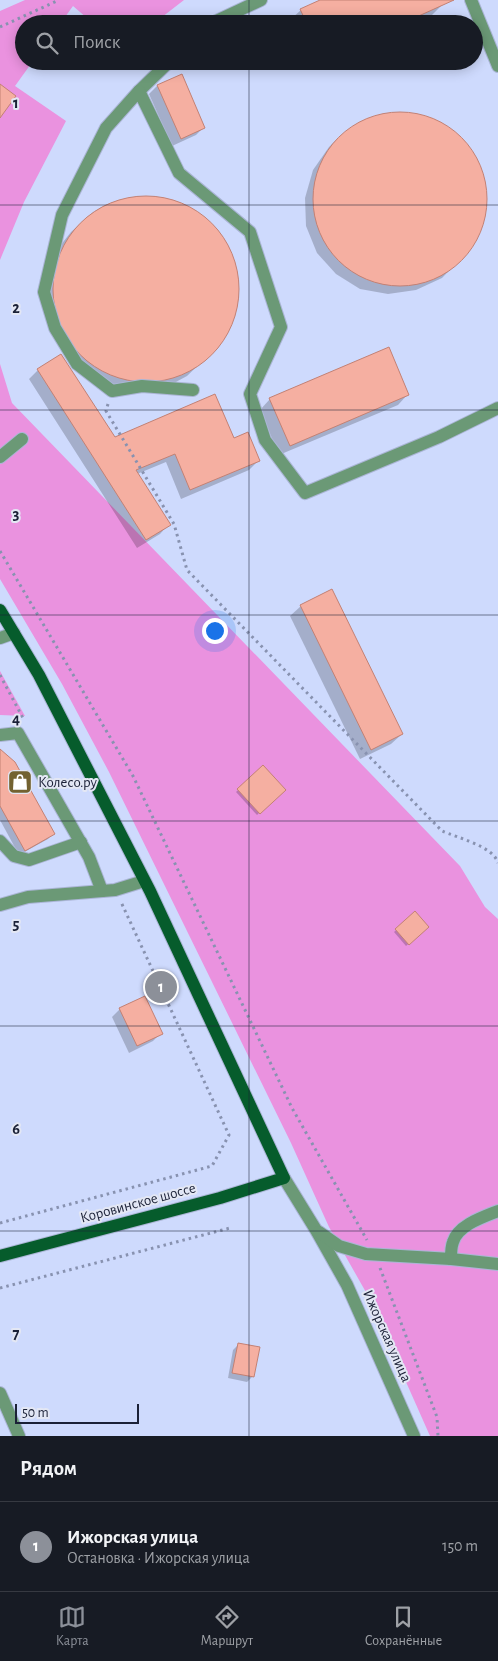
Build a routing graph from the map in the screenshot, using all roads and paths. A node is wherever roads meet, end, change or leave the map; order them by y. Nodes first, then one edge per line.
1 (59, 0) edge
2 (261, 0) edge
3 (471, 0) edge
4 (26, 15) edge
5 (229, 15) edge
6 (477, 15) edge
7 (15, 20) edge
8 (0, 27) edge
9 (483, 29) edge
10 (498, 66) edge
11 (161, 70) edge
12 (139, 91) junction
13 (193, 390) dead end
14 (112, 391) junction
15 (498, 408) edge
16 (22, 439) dead end
17 (0, 457) edge
18 (0, 551) edge
19 (0, 610) edge
20 (14, 633) junction
21 (0, 638) edge
22 (0, 675) edge
23 (28, 728) dead end
24 (0, 736) edge
25 (0, 841) edge
26 (81, 842) junction
27 (498, 863) edge
28 (144, 880) junction
29 (115, 890) junction
30 (102, 891) junction
31 (0, 905) edge
32 (292, 1108) dead end
33 (284, 1178) junction
34 (498, 1211) edge
35 (0, 1223) edge
36 (230, 1228) dead end
37 (316, 1230) junction
38 (0, 1256) edge
39 (451, 1259) junction
40 (498, 1264) edge
41 (0, 1288) edge
42 (0, 1393) edge
43 (19, 1436) edge
44 (414, 1436) edge

1 - 4 path
2 - 5 street
3 - 6 street
7 - 8 path
9 - 10 street
11 - 12 street
12 - 14 street
12 - 15 street
13 - 14 street
14 - 27 path
16 - 17 street
18 - 32 path
19 - 20 main road, Ижорская улица
20 - 21 street
20 - 28 main road, Ижорская улица
22 - 23 path
24 - 26 street
25 - 26 street
26 - 30 street
28 - 29 street
28 - 33 main road, Ижорская улица
29 - 30 street
29 - 35 path
30 - 31 street
33 - 37 street, Ижорская улица
33 - 38 main road, Коровинское шоссе
34 - 39 street
36 - 41 path
37 - 39 street
37 - 44 street, Ижорская улица
39 - 40 street
42 - 43 street

